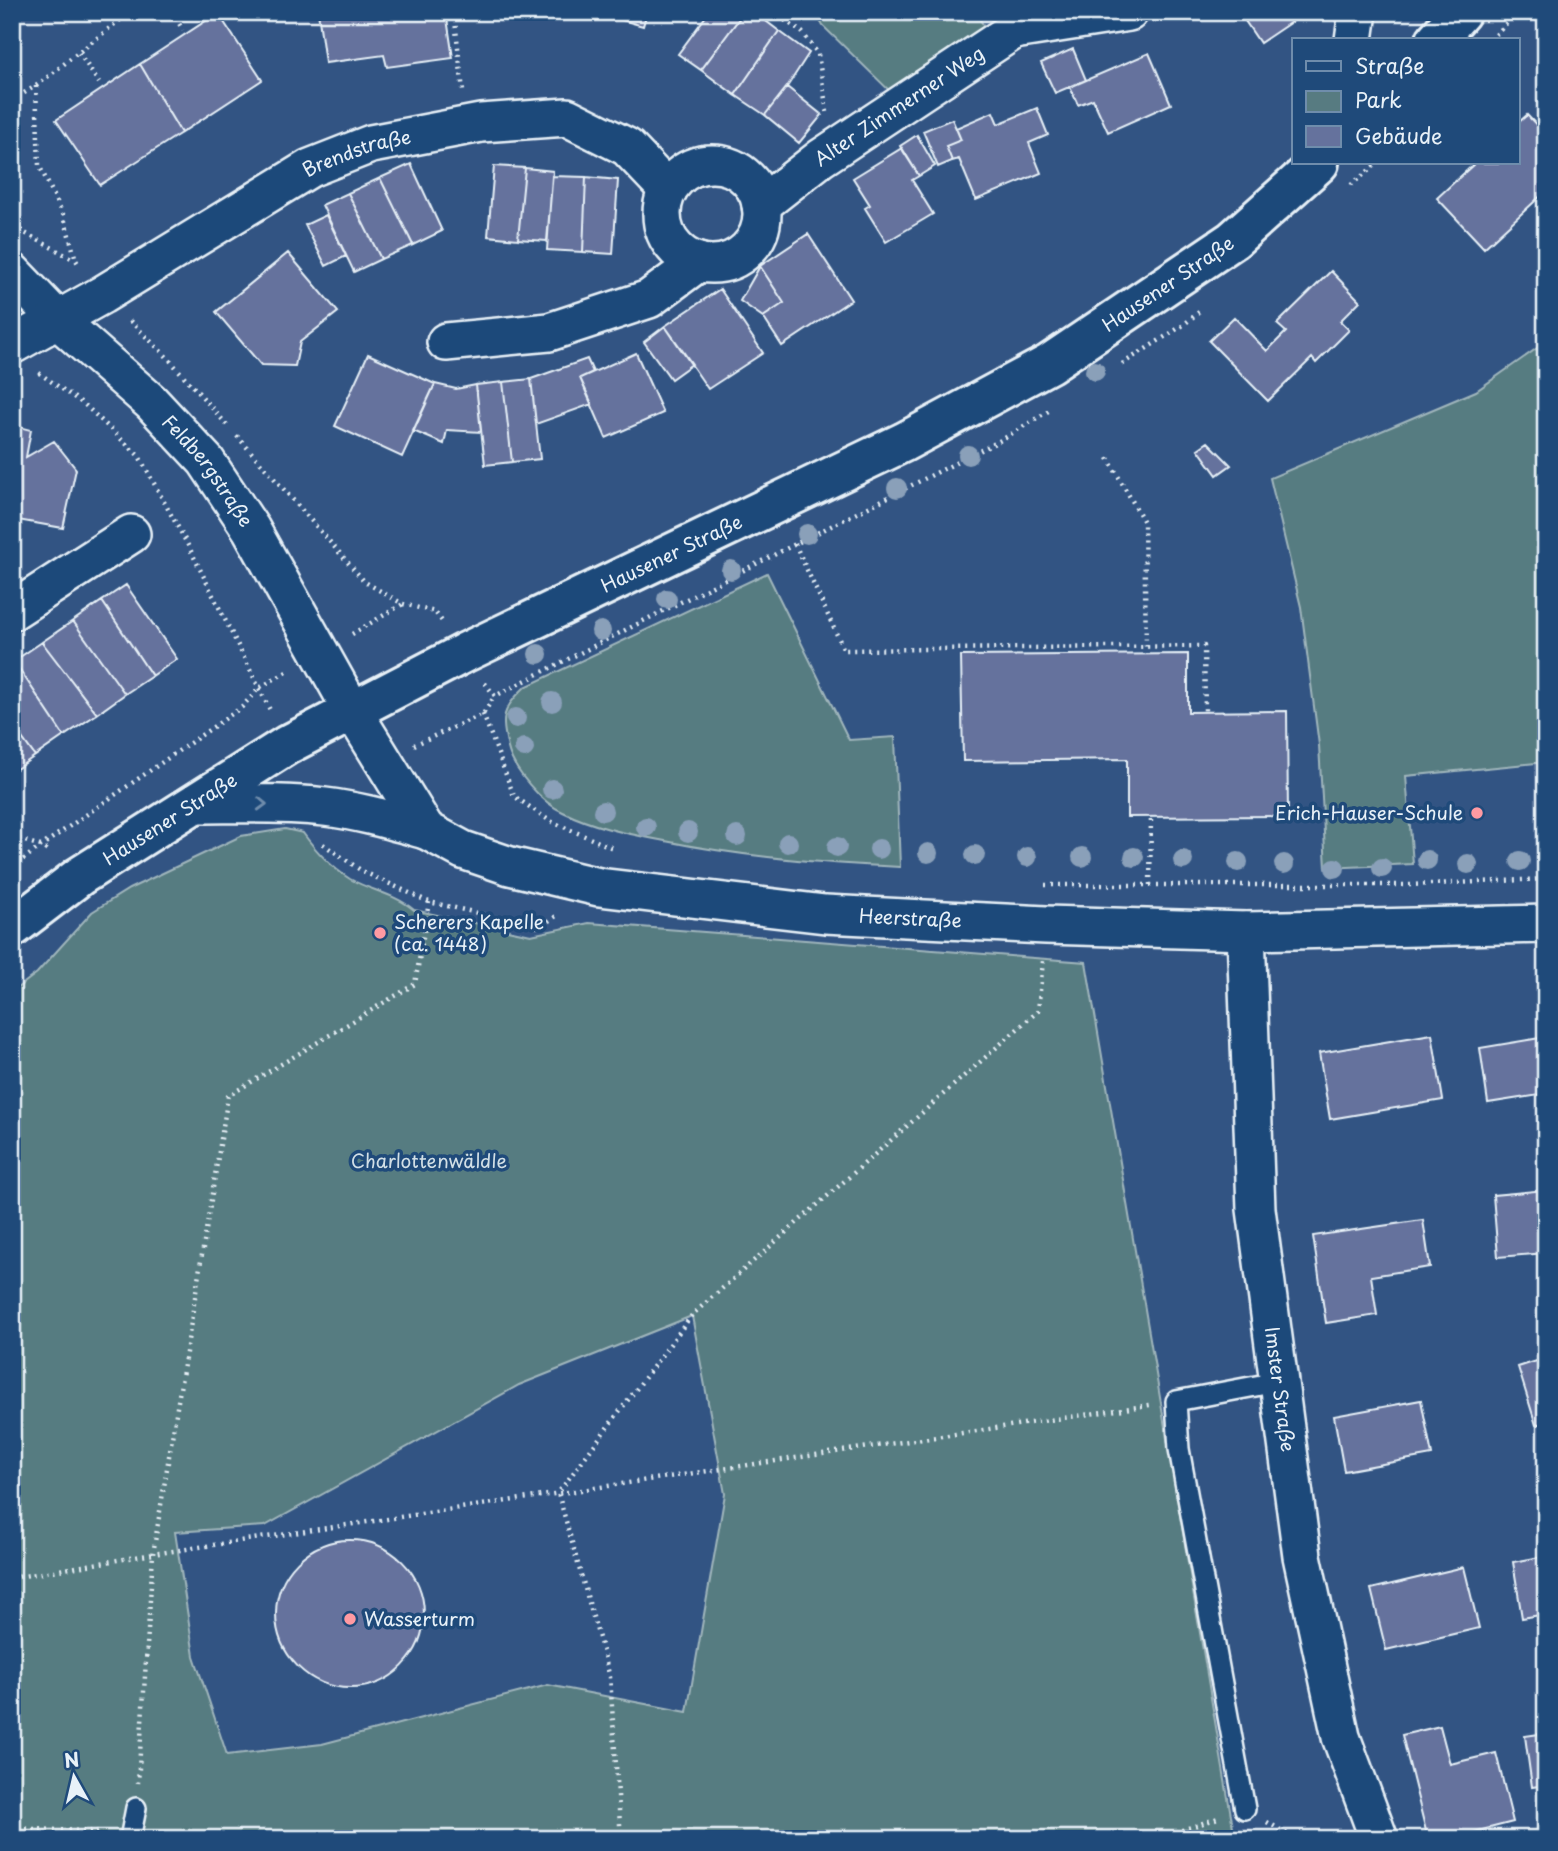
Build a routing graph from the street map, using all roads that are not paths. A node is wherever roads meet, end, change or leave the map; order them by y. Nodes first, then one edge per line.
1 (1129, 12) edge
2 (1359, 12) edge
3 (1461, 12) edge
4 (1354, 38) edge
5 (1438, 38) edge
6 (1318, 164) edge
7 (668, 190) junction
8 (761, 205) junction
9 (699, 262) junction
10 (12, 272) edge
11 (59, 321) junction
12 (446, 342) dead end
13 (12, 345) edge
14 (131, 534) dead end
15 (12, 611) edge
16 (352, 710) junction
17 (194, 804) junction
18 (426, 830) junction
19 (1546, 924) edge
20 (12, 928) edge
21 (1246, 932) junction
22 (1278, 1382) junction
23 (136, 1808) road end
24 (1245, 1809) road end
25 (131, 1836) edge
26 (1378, 1839) edge

1 - 8 street, Alter Zimmerner Weg
2 - 4 street
3 - 5 main road
6 - 16 main road, Hausener Straße
7 - 8 street
7 - 9 street
7 - 11 street, Brendstraße
8 - 9 street
9 - 12 street
10 - 11 street, Feldbergstraße
11 - 13 street, Brendstraße
11 - 16 street, Feldbergstraße
14 - 15 street
16 - 17 main road, Hausener Straße
16 - 18 street, Heerstraße
17 -> 18 street
17 - 20 main road, Hausener Straße
18 - 21 street, Heerstraße
19 - 21 street, Heerstraße
21 - 22 street, Imster Straße
22 - 24 lane
22 - 26 street, Imster Straße
23 - 25 lane

